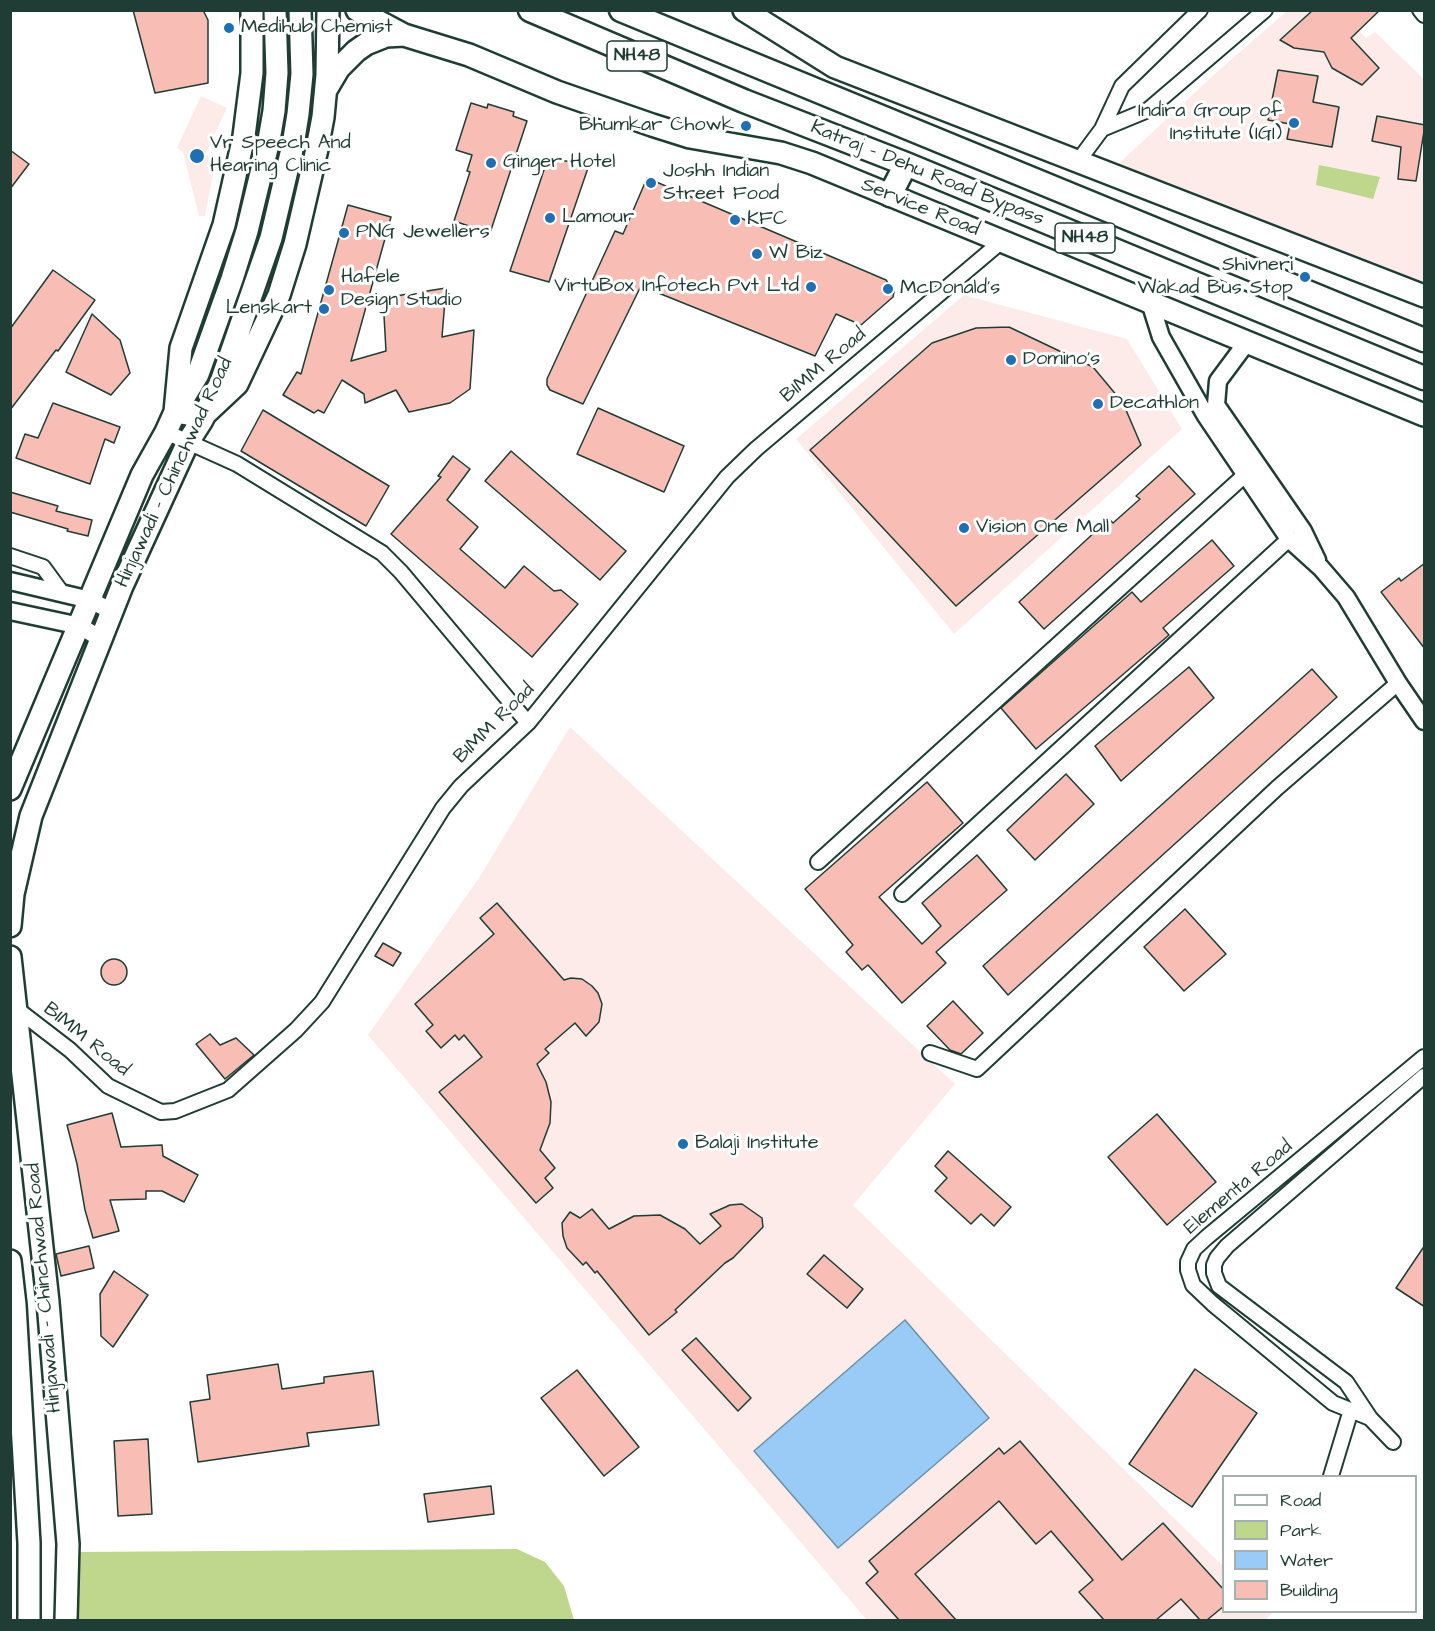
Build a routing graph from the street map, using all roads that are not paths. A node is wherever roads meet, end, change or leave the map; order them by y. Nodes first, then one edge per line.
1 (252, 10) edge
2 (275, 10) edge
3 (300, 10) edge
4 (328, 10) edge
5 (357, 10) edge
6 (530, 10) edge
7 (621, 10) edge
8 (744, 10) edge
9 (1200, 10) edge
10 (1265, 10) edge
11 (1420, 10) edge
12 (1425, 15) edge
13 (404, 35) junction
14 (325, 93) junction
15 (1102, 129) junction
16 (1078, 160) junction
17 (906, 164) junction
18 (890, 195) junction
19 (1002, 241) junction
20 (1425, 296) edge
21 (1150, 302) junction
22 (1425, 340) edge
23 (1247, 342) junction
24 (1425, 378) edge
25 (1211, 411) junction
26 (175, 412) junction
27 (204, 415) junction
28 (1425, 415) edge
29 (166, 432) junction
30 (188, 442) junction
31 (1246, 474) junction
32 (1289, 539) junction
33 (10, 556) edge
34 (1321, 568) junction
35 (10, 581) edge
36 (62, 593) junction
37 (90, 600) junction
38 (10, 611) edge
39 (113, 612) junction
40 (80, 626) junction
41 (101, 639) junction
42 (1398, 683) junction
43 (1425, 721) edge
44 (528, 723) junction
45 (10, 789) edge
46 (818, 862) dead end
47 (902, 894) dead end
48 (10, 926) edge
49 (10, 957) edge
50 (18, 1010) junction
51 (930, 1053) dead end
52 (1425, 1057) edge
53 (1425, 1076) edge
54 (10, 1261) edge
55 (1225, 1291) junction
56 (1213, 1304) junction
57 (1351, 1410) junction
58 (1370, 1418) junction
59 (1393, 1442) dead end
60 (1331, 1475) edge
61 (29, 1620) edge
62 (66, 1620) edge

1 - 26 main road
2 - 26 main road, Hinjawadi - Chinchwad Road
3 - 27 main road, Hinjawadi - Chinchwad Road
4 - 14 main road
5 - 13 main road
6 - 17 highway, Katraj - Dehu Road Bypass / NH48
7 - 22 highway, Katraj - Dehu Road Bypass / NH48
8 - 16 main road
9 - 15 street
10 - 15 street
11 - 12 street
13 - 14 main road
13 - 18 main road, Service Road
14 - 27 main road
15 - 16 street
16 - 20 main road
17 - 18 highway
17 - 24 highway, Katraj - Dehu Road Bypass / NH48
18 - 19 main road, Service Road
19 - 21 main road, Service Road
19 - 44 street, BIMM Road
21 - 23 main road, Service Road
21 - 25 street
23 - 25 street
23 - 28 main road, Service Road
25 - 31 street
25 - 34 street
26 - 27 main road
26 - 29 main road, Hinjawadi - Chinchwad Road
27 - 30 main road, Hinjawadi - Chinchwad Road
29 - 30 street
29 - 37 main road, Hinjawadi - Chinchwad Road
30 - 39 main road, Hinjawadi - Chinchwad Road
30 - 44 street
31 - 32 street
31 - 46 street
32 - 34 street
32 - 47 street
33 - 36 street
34 - 42 street
35 - 36 street
36 - 37 street
37 - 39 street
37 - 40 main road, Hinjawadi - Chinchwad Road
38 - 40 street
39 - 41 main road, Hinjawadi - Chinchwad Road
40 - 41 street
40 - 45 main road, Hinjawadi - Chinchwad Road
41 - 48 main road, Hinjawadi - Chinchwad Road
42 - 43 street
42 - 51 street
44 - 50 street, BIMM Road
49 - 50 main road, Hinjawadi - Chinchwad Road
50 - 62 main road, Hinjawadi - Chinchwad Road
52 - 56 street, Elementa Road
53 - 55 street, Elementa Road
54 - 61 main road, Hinjawadi - Chinchwad Road
55 - 56 street
55 - 58 street, Elementa Road
56 - 57 street, Elementa Road
57 - 58 street, Elementa Road
57 - 60 street
58 - 59 street, Elementa Road

